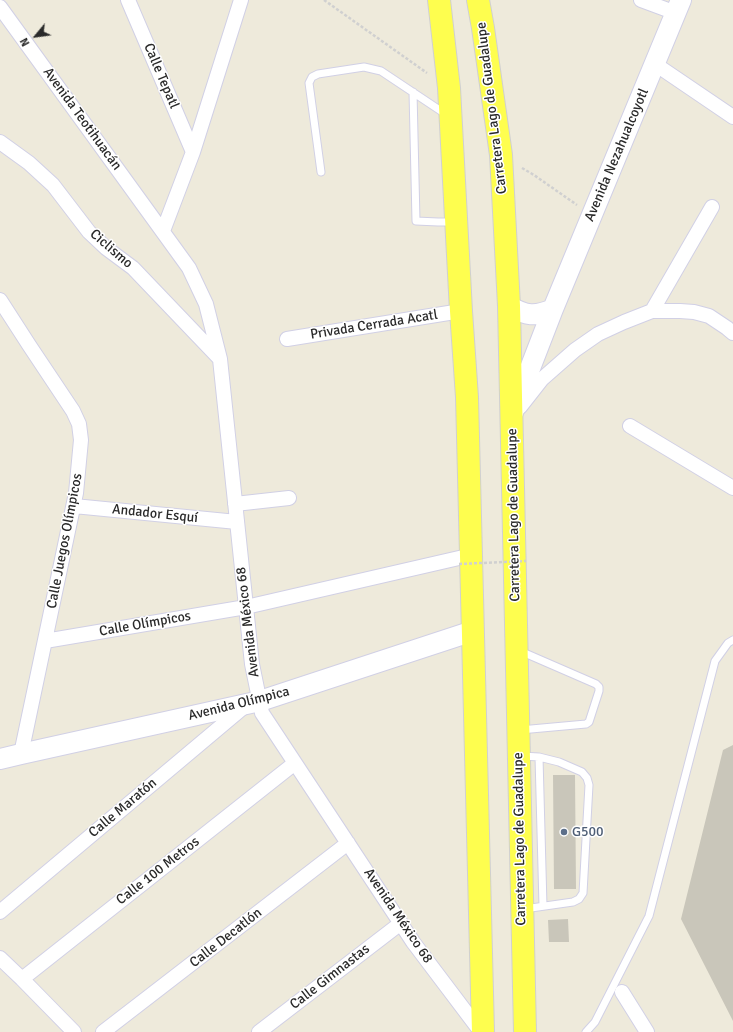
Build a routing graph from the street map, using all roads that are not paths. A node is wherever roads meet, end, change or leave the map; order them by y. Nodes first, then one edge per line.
1 (128, 0) edge
2 (241, 0) edge
3 (439, 0) edge
4 (478, 0) edge
5 (641, 0) edge
6 (0, 7) edge
7 (678, 7) edge
8 (655, 64) junction
9 (413, 92) junction
10 (451, 117) junction
11 (733, 117) edge
12 (0, 142) edge
13 (193, 152) junction
14 (321, 172) dead end
15 (712, 207) dead end
16 (457, 222) junction
17 (163, 232) junction
18 (0, 300) edge
19 (509, 306) junction
20 (553, 310) junction
21 (461, 311) junction
22 (652, 311) junction
23 (733, 333) edge
24 (287, 339) dead end
25 (220, 359) junction
26 (512, 416) junction
27 (630, 426) dead end
28 (733, 488) edge
29 (289, 498) dead end
30 (235, 504) junction
31 (74, 506) junction
32 (237, 522) junction
33 (465, 560) junction
34 (246, 607) junction
35 (473, 631) junction
36 (733, 640) edge
37 (45, 641) junction
38 (516, 650) junction
39 (253, 703) junction
40 (518, 730) junction
41 (21, 754) junction
42 (528, 757) junction
43 (0, 759) edge
44 (295, 763) junction
45 (348, 843) junction
46 (543, 906) junction
47 (522, 909) junction
48 (0, 912) edge
49 (401, 923) junction
50 (0, 958) edge
51 (22, 979) junction
52 (622, 992) dead end
53 (74, 1032) edge
54 (103, 1032) edge
55 (259, 1032) edge
56 (482, 1032) edge
57 (525, 1032) edge
58 (586, 1032) edge
59 (647, 1032) edge

1 - 13 street, Calle Tepatl
2 - 13 street
3 - 10 main road
4 - 19 main road, Carretera Lago de Guadalupe
5 - 7 street
6 - 17 street, Avenida Teotihuacán
7 - 8 street, Avenida Nezahualcoyotl
8 - 11 street
8 - 20 street, Avenida Nezahualcoyotl
9 - 10 lane
9 - 14 lane
9 - 16 lane
10 - 16 main road
12 - 25 street, Ciclismo
13 - 17 street
15 - 22 street
16 - 21 main road
17 - 25 street, Avenida México 68
18 - 31 street, Calle Juegos Olímpicos
19 - 20 street
19 - 26 main road, Carretera Lago de Guadalupe
20 - 26 street, Avenida Nezahualcoyotl
21 - 24 street, Privada Cerrada Acatl
21 - 33 main road
22 - 23 street
22 - 26 street
25 - 30 street, Avenida México 68
26 - 38 main road, Carretera Lago de Guadalupe
27 - 28 street
29 - 30 street
30 - 32 street, Avenida México 68
31 - 32 street, Andador Esquí
31 - 37 street, Calle Juegos Olímpicos
32 - 34 street, Avenida México 68
33 - 34 street, Calle Olímpicos
33 - 35 main road
34 - 37 street, Calle Olímpicos
34 - 39 street, Avenida México 68
35 - 39 street, Avenida Olímpica
35 - 56 main road
36 - 58 lane
37 - 41 street, Calle Juegos Olímpicos
38 - 40 main road, Carretera Lago de Guadalupe
38 - 40 lane
39 - 41 street, Avenida Olímpica
39 - 44 street, Avenida México 68
39 - 48 street, Calle Maratón
40 - 42 main road, Carretera Lago de Guadalupe
41 - 43 street, Avenida Olímpica
42 - 46 lane
42 - 46 lane
42 - 47 main road, Carretera Lago de Guadalupe
44 - 45 street, Avenida México 68
44 - 51 street, Calle 100 Metros
45 - 49 street, Avenida México 68
45 - 54 street, Calle Decatlón
46 - 47 lane
47 - 57 main road, Carretera Lago de Guadalupe
49 - 55 street, Calle Gimnastas
49 - 56 street, Avenida México 68
50 - 51 street
51 - 53 street
52 - 59 street

